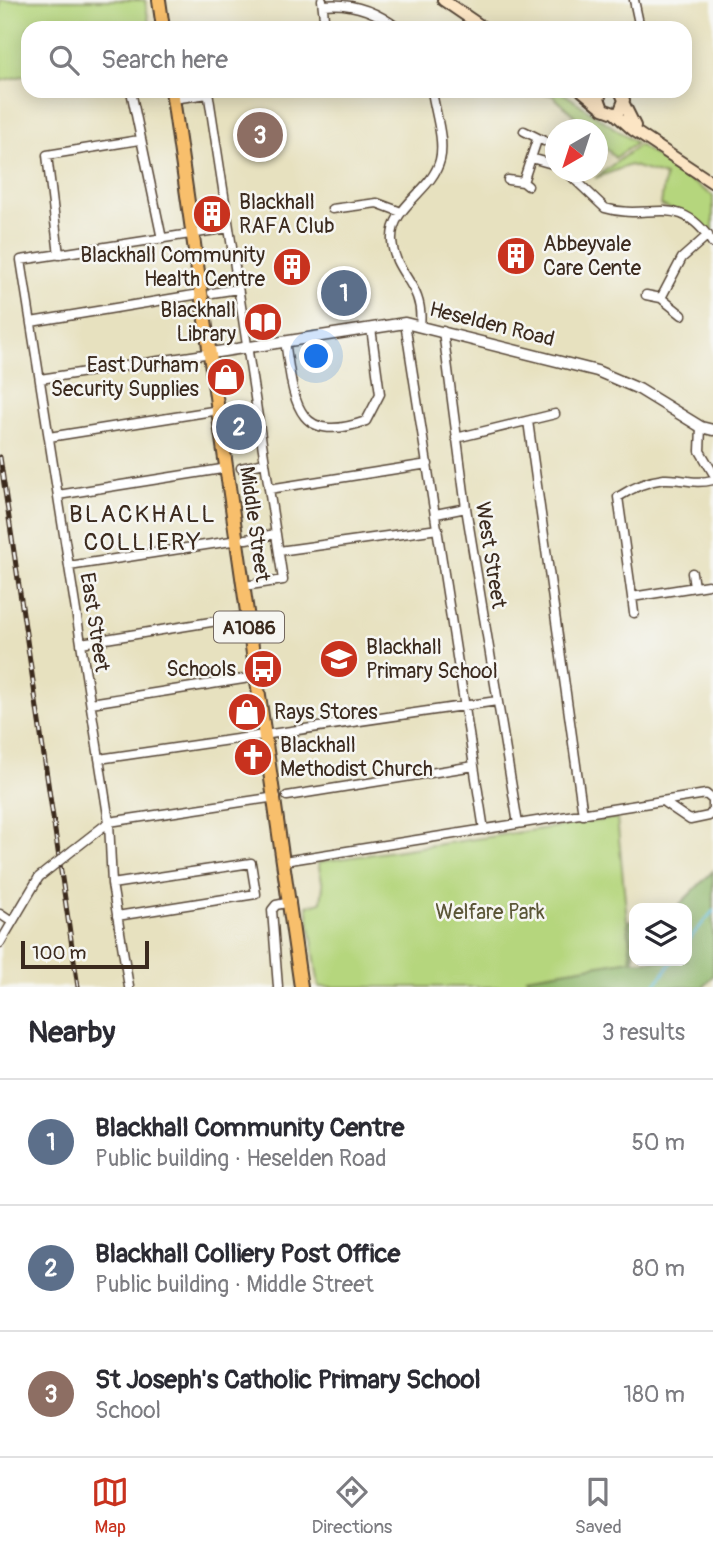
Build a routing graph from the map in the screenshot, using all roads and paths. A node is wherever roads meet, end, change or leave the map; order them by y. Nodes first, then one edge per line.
1 (159, 0) edge
2 (443, 0) edge
3 (634, 0) edge
4 (322, 3) edge
5 (324, 18) dead end
6 (162, 21) edge
7 (385, 21) edge
8 (474, 21) edge
9 (638, 21) edge
10 (132, 98) edge
11 (173, 98) edge
12 (209, 98) edge
13 (433, 98) edge
14 (590, 98) edge
15 (599, 98) edge
16 (622, 98) edge
17 (624, 98) edge
18 (600, 106) junction
19 (614, 113) junction
20 (524, 131) dead end
21 (641, 134) junction
22 (139, 140) junction
23 (531, 158) junction
24 (545, 163) edge
25 (508, 180) dead end
26 (577, 182) edge
27 (713, 183) edge
28 (332, 209) dead end
29 (401, 212) junction
30 (229, 229) junction
31 (193, 234) junction
32 (708, 235) junction
33 (162, 239) junction
34 (713, 244) edge
35 (59, 255) junction
36 (238, 289) junction
37 (212, 293) dead end
38 (194, 295) dead end
39 (646, 295) dead end
40 (660, 298) junction
41 (682, 316) dead end
42 (31, 322) junction
43 (405, 323) junction
44 (420, 326) junction
45 (371, 328) junction
46 (443, 331) junction
47 (285, 341) junction
48 (247, 347) junction
49 (211, 353) junction
50 (40, 379) junction
51 (219, 410) junction
52 (555, 414) dead end
53 (527, 421) junction
54 (701, 427) junction
55 (713, 430) edge
56 (49, 437) junction
57 (456, 439) junction
58 (265, 463) junction
59 (428, 464) junction
60 (234, 468) junction
61 (713, 473) edge
62 (713, 480) edge
63 (269, 489) junction
64 (58, 495) junction
65 (466, 508) junction
66 (436, 514) junction
67 (438, 529) junction
68 (276, 534) junction
69 (242, 540) junction
70 (279, 551) junction
71 (69, 566) junction
72 (692, 573) dead end
73 (708, 585) dead end
74 (244, 586) junction
75 (694, 587) junction
76 (632, 597) junction
77 (634, 613) dead end
78 (248, 616) junction
79 (81, 643) junction
80 (256, 677) junction
81 (496, 701) junction
82 (90, 703) junction
83 (464, 705) junction
84 (265, 734) junction
85 (99, 760) junction
86 (474, 766) junction
87 (281, 796) junction
88 (665, 803) junction
89 (713, 809) edge
90 (583, 815) junction
91 (109, 822) junction
92 (518, 824) junction
93 (484, 830) junction
94 (284, 861) junction
95 (112, 884) junction
96 (291, 901) junction
97 (0, 914) edge
98 (117, 916) junction
99 (12, 922) junction
100 (0, 943) edge
101 (129, 987) edge
102 (278, 987) edge
103 (301, 987) edge

1 - 6 main road
2 - 8 main road
3 - 9 street
4 - 5 street
4 - 7 street
10 - 22 street
11 - 31 main road, A1086
12 - 30 street
13 - 29 street
14 - 18 main road
15 - 18 main road
16 - 19 main road
17 - 21 main road
18 - 19 main road
19 - 21 main road
20 - 23 street
21 - 27 main road
22 - 33 street
22 - 35 street
23 - 24 street
23 - 25 street
26 - 32 street
28 - 29 street
29 - 44 street
30 - 31 street
30 - 36 street
31 - 33 street
31 - 49 main road, Middle Street / A1086
32 - 34 street
32 - 40 street
33 - 35 street
35 - 42 street, East Street
36 - 37 street
36 - 48 street
38 - 42 street
39 - 40 street
40 - 41 street
42 - 50 street, East Street
43 - 44 street, Heselden Road
43 - 45 street, Heselden Road
43 - 59 street
44 - 46 street, Heselden Road
45 - 47 street, Heselden Road
45 - 47 street
46 - 54 street, Heselden Road
46 - 57 street, West Street
47 - 48 street, Heselden Road
48 - 49 street, Heselden Road
48 - 58 street
49 - 50 street
49 - 51 main road, Middle Street / A1086
50 - 56 street, East Street
51 - 56 street
51 - 60 main road, Middle Street / A1086
52 - 53 street
53 - 57 street
53 - 90 street
54 - 55 street, Heselden Road
54 - 61 street
56 - 64 street, East Street
57 - 65 street, West Street
58 - 60 street
58 - 63 street
59 - 63 street
59 - 66 street
60 - 64 street
60 - 69 main road, Middle Street / A1086
62 - 76 street
63 - 68 street
64 - 71 street, East Street
65 - 66 street
65 - 81 street, West Street
66 - 67 street
67 - 70 street
67 - 83 street
68 - 69 street
68 - 70 street
69 - 71 street
69 - 74 main road, Middle Street / A1086
70 - 74 street
71 - 79 street, East Street
72 - 75 street
73 - 75 street
74 - 78 main road, Middle Street / A1086
75 - 76 street
76 - 77 street
78 - 79 street
78 - 80 main road, Middle Street / A1086
79 - 82 street, East Street
80 - 82 street
80 - 84 main road, Middle Street / A1086
81 - 83 street
81 - 92 street, West Street
82 - 85 street, East Street
83 - 84 street
83 - 86 street
84 - 85 street
84 - 87 main road, Middle Street / A1086
85 - 91 street, East Street
86 - 87 street
86 - 93 street
87 - 91 street
87 - 94 main road, Middle Street / A1086
88 - 89 street
88 - 89 street
88 - 90 street
90 - 92 street
91 - 95 street, East Street
91 - 99 street, bridge
92 - 93 street
93 - 94 street
94 - 96 main road, Middle Street / A1086
95 - 98 street, East Street
95 - 98 street
96 - 102 street
96 - 103 main road, A1086
97 - 99 street
98 - 101 street, East Street
99 - 100 street

